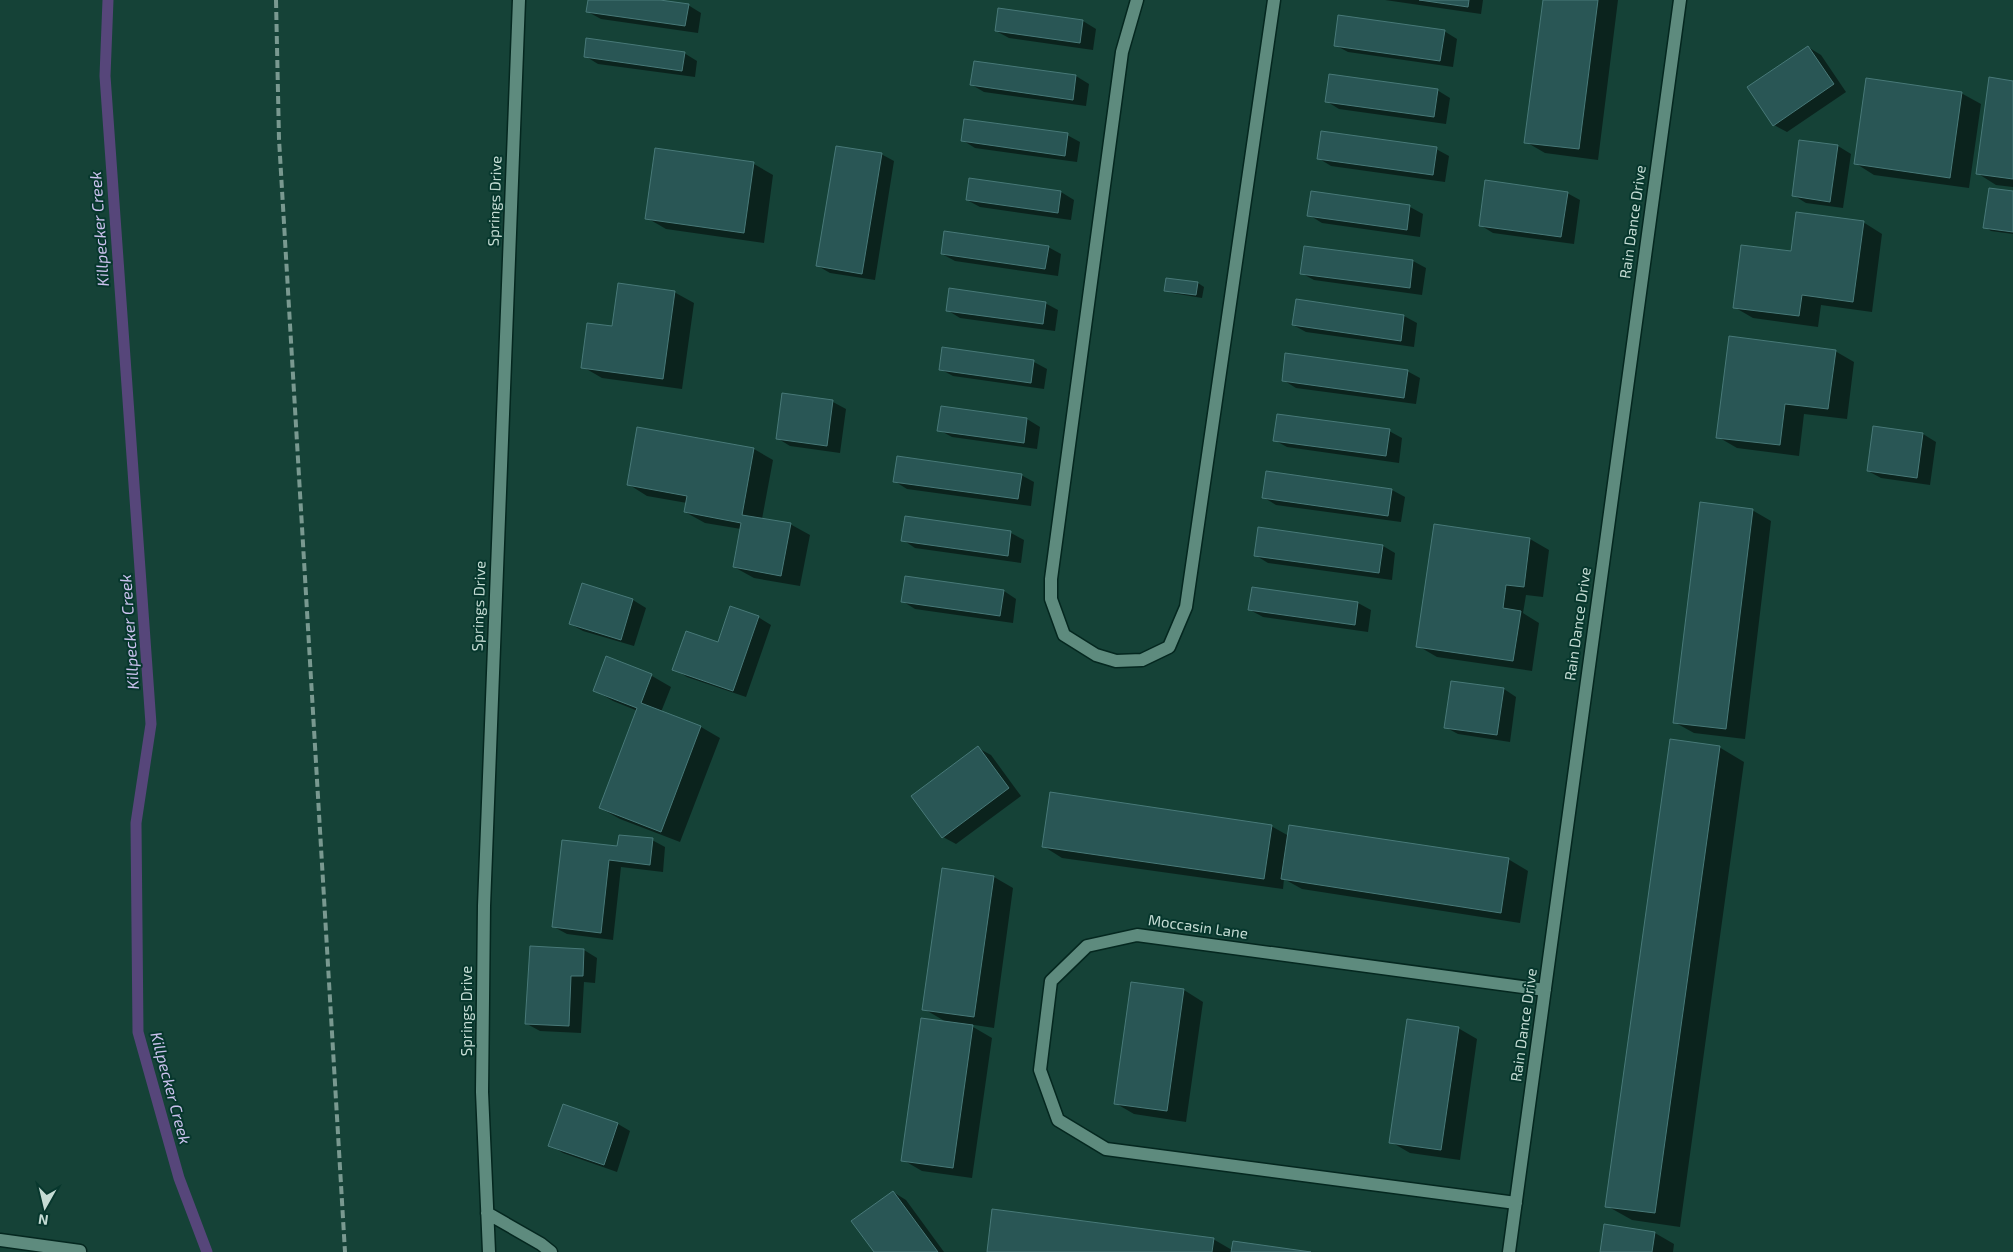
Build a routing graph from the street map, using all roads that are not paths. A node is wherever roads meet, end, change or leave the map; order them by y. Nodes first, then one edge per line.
1 (519, 0) edge
2 (1137, 0) edge
3 (1274, 0) edge
4 (1680, 0) edge
5 (1545, 990) junction
6 (1516, 1203) junction
7 (487, 1213) junction
8 (0, 1240) edge
9 (80, 1251) edge
10 (489, 1252) edge
11 (551, 1252) edge
12 (1509, 1252) edge

1 - 7 street, Springs Drive
2 - 3 street
4 - 5 street, Rain Dance Drive
5 - 6 street, Rain Dance Drive
5 - 6 street, Moccasin Lane
6 - 12 street, Rain Dance Drive
7 - 10 street, Springs Drive
7 - 11 street
8 - 9 street

